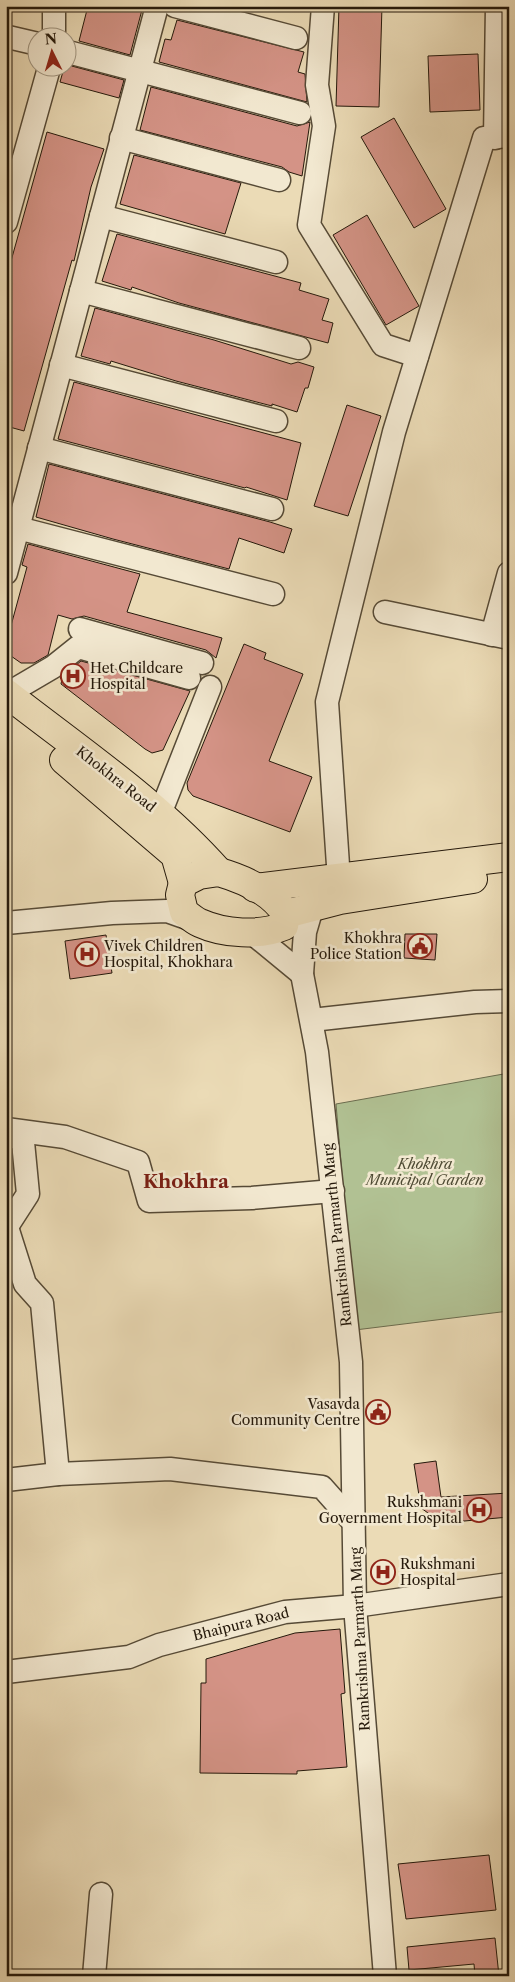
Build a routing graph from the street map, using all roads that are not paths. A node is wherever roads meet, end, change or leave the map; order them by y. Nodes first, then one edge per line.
1 (54, 6) edge
2 (156, 6) edge
3 (175, 6) edge
4 (323, 6) edge
5 (497, 6) edge
6 (54, 28) edge
7 (8, 36) dead end
8 (296, 38) dead end
9 (28, 41) edge
10 (78, 55) edge
11 (140, 71) junction
12 (46, 78) edge
13 (300, 113) dead end
14 (502, 137) edge
15 (122, 138) junction
16 (279, 180) dead end
17 (101, 216) junction
18 (6, 222) edge
19 (276, 262) dead end
20 (81, 291) junction
21 (299, 348) dead end
22 (417, 356) junction
23 (61, 365) junction
24 (276, 421) dead end
25 (39, 448) junction
26 (272, 509) dead end
27 (18, 528) junction
28 (6, 573) edge
29 (509, 573) edge
30 (273, 594) dead end
31 (384, 612) dead end
32 (80, 629) dead end
33 (500, 637) edge
34 (199, 678) junction
35 (7, 700) edge
36 (154, 809) junction
37 (509, 857) edge
38 (219, 872) junction
39 (509, 873) edge
40 (256, 888) junction
41 (182, 889) junction
42 (339, 889) junction
43 (312, 908) junction
44 (112, 913) junction
45 (286, 914) junction
46 (6, 923) edge
47 (200, 923) junction
48 (252, 933) junction
49 (302, 974) junction
50 (509, 1001) edge
51 (312, 1020) junction
52 (6, 1130) edge
53 (333, 1191) junction
54 (7, 1224) edge
55 (58, 1474) junction
56 (6, 1480) edge
57 (354, 1523) junction
58 (509, 1584) edge
59 (355, 1606) junction
60 (6, 1672) edge
61 (101, 1894) dead end
62 (94, 1976) edge
63 (385, 1976) edge

1 - 6 street
2 - 11 street
3 - 8 street
4 - 22 street
5 - 14 street
7 - 9 street
10 - 11 street
11 - 13 street
11 - 15 street
12 - 18 street
14 - 22 street
15 - 16 street
15 - 17 street
17 - 19 street
17 - 20 street
20 - 21 street
20 - 23 street
22 - 42 street
23 - 24 street
23 - 25 street
25 - 26 street
25 - 27 street
27 - 28 street
27 - 30 street
29 - 33 street
31 - 33 street
32 - 34 street
34 - 35 street
34 - 36 street
35 - 36 main road, Khokhra Road
35 - 41 main road, Khokhra Road
36 - 38 main road, Khokhra Road
37 - 42 main road
38 - 40 main road
38 - 41 main road
39 - 42 main road
40 - 42 main road
40 - 45 main road
41 - 44 street
41 - 47 main road, Khokhra Road
42 - 43 main road
43 - 45 main road
43 - 49 street, Ramkrishna Parmarth Marg
44 - 46 street
44 - 47 street
45 - 48 main road
47 - 48 main road
48 - 49 street
49 - 51 street, Ramkrishna Parmarth Marg
50 - 51 street
51 - 53 street, Ramkrishna Parmarth Marg
52 - 53 street
52 - 54 street
53 - 57 street, Ramkrishna Parmarth Marg
54 - 55 street
55 - 56 street
55 - 57 street
57 - 59 street, Ramkrishna Parmarth Marg
58 - 59 street, Bhaipura Road
59 - 60 street, Bhaipura Road
59 - 63 street, Ramkrishna Parmarth Marg
61 - 62 street

